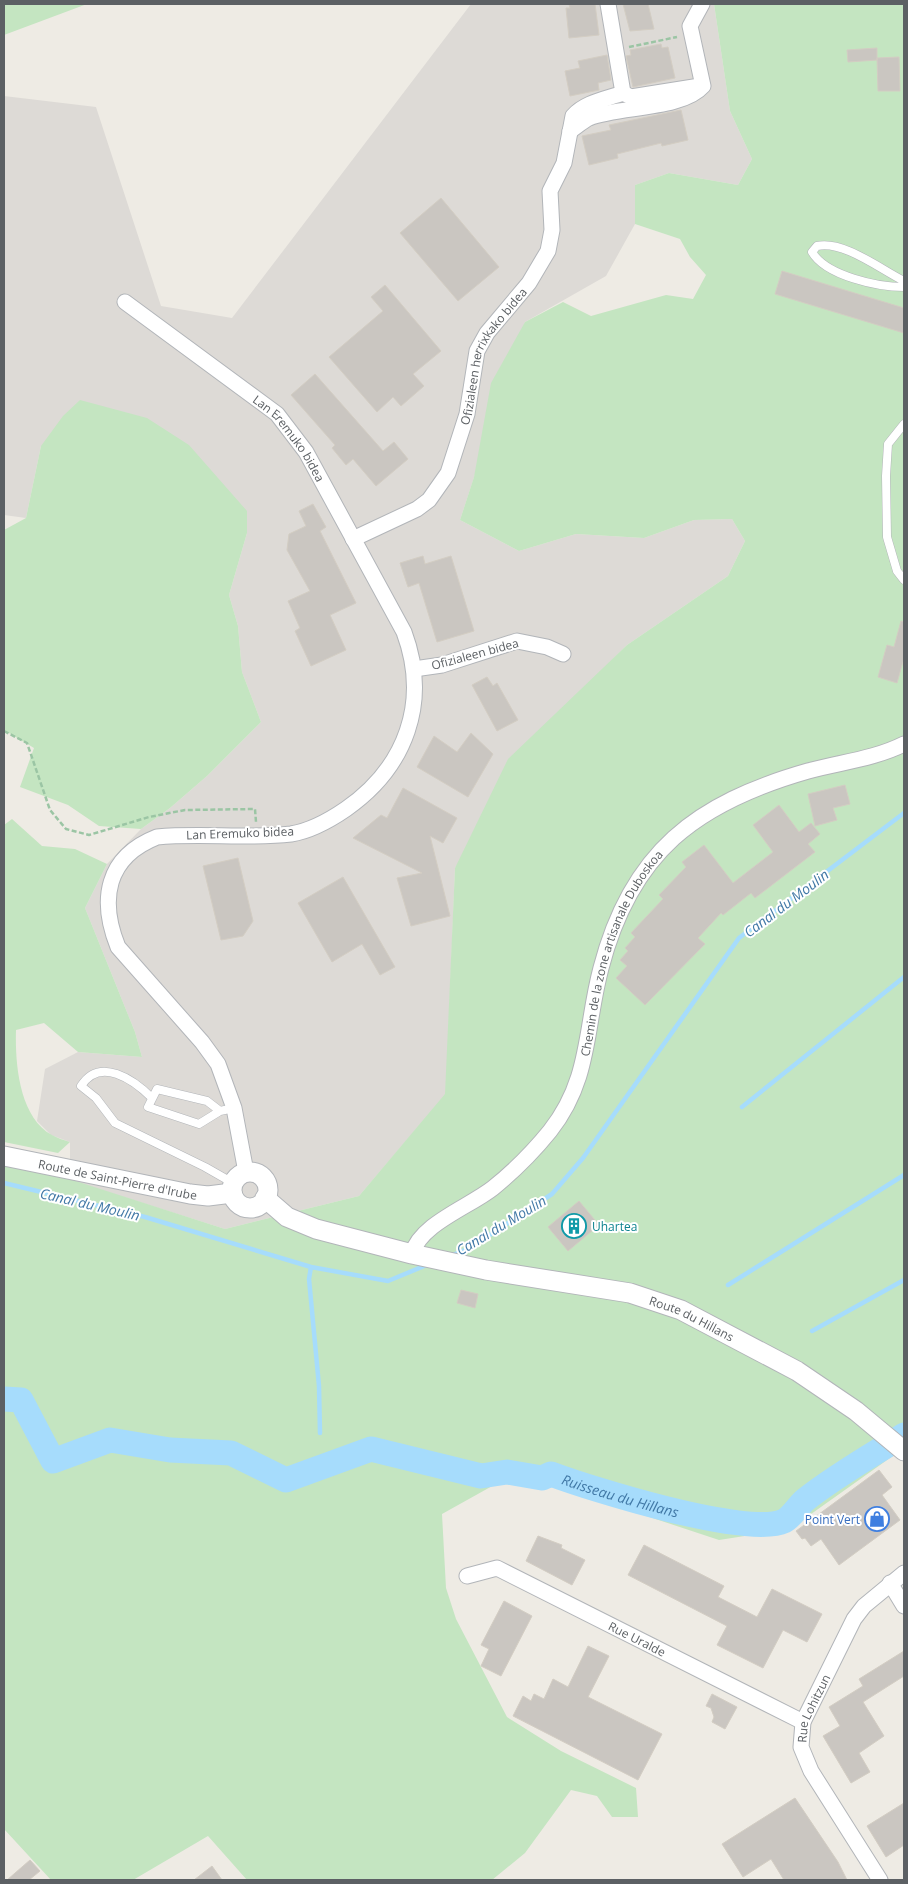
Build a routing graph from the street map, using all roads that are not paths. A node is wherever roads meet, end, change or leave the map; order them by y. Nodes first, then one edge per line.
1 (608, 4) edge
2 (702, 4) edge
3 (703, 86) junction
4 (623, 92) junction
5 (570, 131) junction
6 (904, 281) edge
7 (904, 287) edge
8 (125, 302) dead end
9 (904, 424) edge
10 (353, 539) junction
11 (904, 580) edge
12 (563, 654) dead end
13 (414, 669) junction
14 (904, 744) edge
15 (152, 1098) junction
16 (227, 1110) junction
17 (4, 1156) edge
18 (237, 1183) junction
19 (265, 1198) junction
20 (412, 1254) junction
21 (904, 1451) edge
22 (904, 1573) edge
23 (467, 1576) dead end
24 (890, 1583) junction
25 (904, 1606) edge
26 (803, 1722) junction
27 (880, 1880) edge

1 - 4 street
2 - 3 street
3 - 4 street, Ofizialeen herrixkako bidea
3 - 5 street
4 - 5 street, Ofizialeen herrixkako bidea
5 - 10 street, Ofizialeen herrixkako bidea
6 - 7 lane
8 - 10 street, Lan Eremuko bidea
9 - 11 lane
10 - 13 street, Lan Eremuko bidea
12 - 13 street, Ofizialeen bidea
13 - 16 street, Lan Eremuko bidea
14 - 20 street, Chemin de la zone artisanale Duboskoa
15 - 16 lane
15 - 16 lane
15 - 18 lane
16 - 18 street, Lan Eremuko bidea
17 - 18 street, Route de Saint-Pierre d'Irube
18 - 19 street
18 - 19 street
19 - 20 street
20 - 21 street, Route du Hillans
22 - 24 street, Rue Lohitzun
23 - 26 street, Rue Uralde
24 - 25 street
24 - 26 street, Rue Lohitzun
26 - 27 street, Rue Lohitzun

